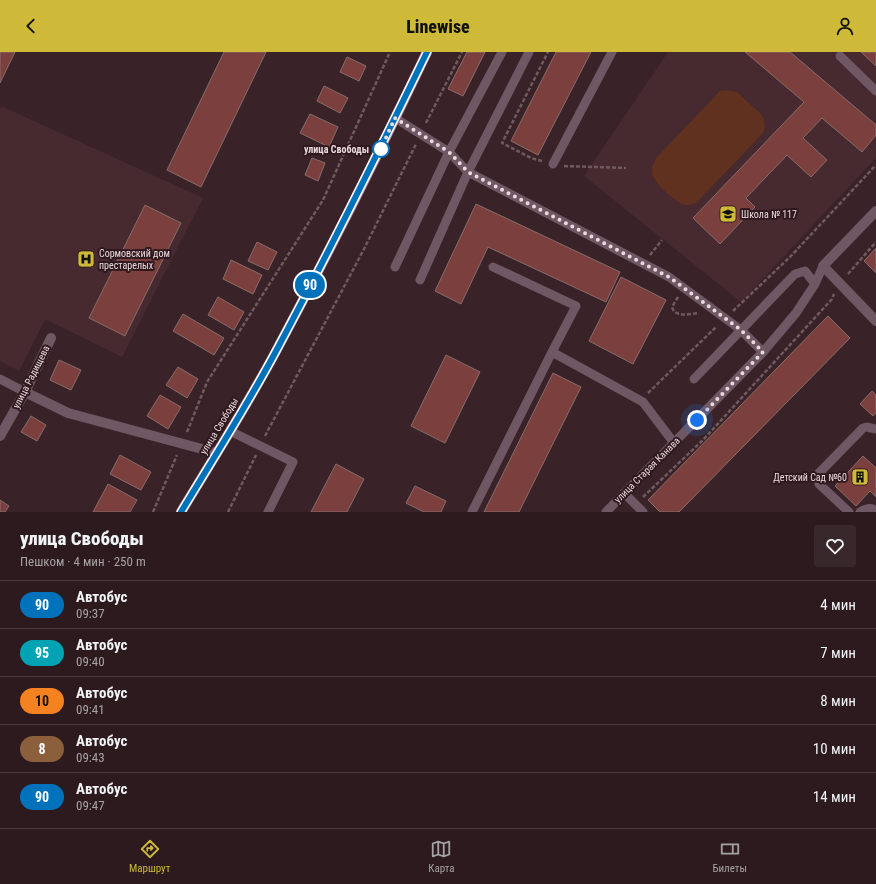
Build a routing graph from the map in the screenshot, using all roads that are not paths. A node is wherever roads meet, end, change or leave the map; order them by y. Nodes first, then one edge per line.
1 (426, 52) edge
2 (502, 52) edge
3 (529, 52) edge
4 (612, 52) edge
5 (840, 56) dead end
6 (876, 91) edge
7 (395, 118) junction
8 (449, 152) junction
9 (554, 164) road end
10 (468, 172) junction
11 (876, 211) edge
12 (823, 266) junction
13 (395, 267) dead end
14 (494, 267) dead end
15 (420, 280) dead end
16 (816, 284) junction
17 (876, 321) edge
18 (741, 330) junction
19 (51, 338) dead end
20 (552, 352) junction
21 (763, 352) junction
22 (0, 378) edge
23 (694, 379) dead end
24 (25, 392) junction
25 (876, 429) edge
26 (230, 431) junction
27 (0, 436) edge
28 (674, 443) junction
29 (217, 452) junction
30 (624, 494) junction
31 (876, 511) edge
32 (181, 512) edge
33 (268, 512) edge
34 (472, 512) edge
35 (606, 512) edge
36 (643, 512) edge
37 (849, 512) edge
38 (860, 512) edge

1 - 7 main road, улица Свободы
2 - 8 lane
3 - 10 lane
4 - 9 lane
5 - 6 lane
7 - 8 lane
7 - 26 main road, улица Свободы
8 - 10 lane
8 - 13 lane
10 - 15 lane
10 - 18 lane
11 - 12 street, улица Старая Канава
12 - 16 lane, улица Старая Канава
12 - 17 street
14 - 20 lane
16 - 18 lane
16 - 21 lane, улица Старая Канава
18 - 21 lane
18 - 23 lane
19 - 24 street, улица Радищева
20 - 28 lane
20 - 34 lane
21 - 28 lane, улица Старая Канава
22 - 24 lane
24 - 27 street, улица Радищева
24 - 29 street
25 - 37 lane
26 - 29 main road, улица Свободы
26 - 33 lane
28 - 30 lane, улица Старая Канава
29 - 32 main road, улица Свободы
30 - 35 lane, улица Старая Канава
30 - 36 lane
31 - 38 lane

